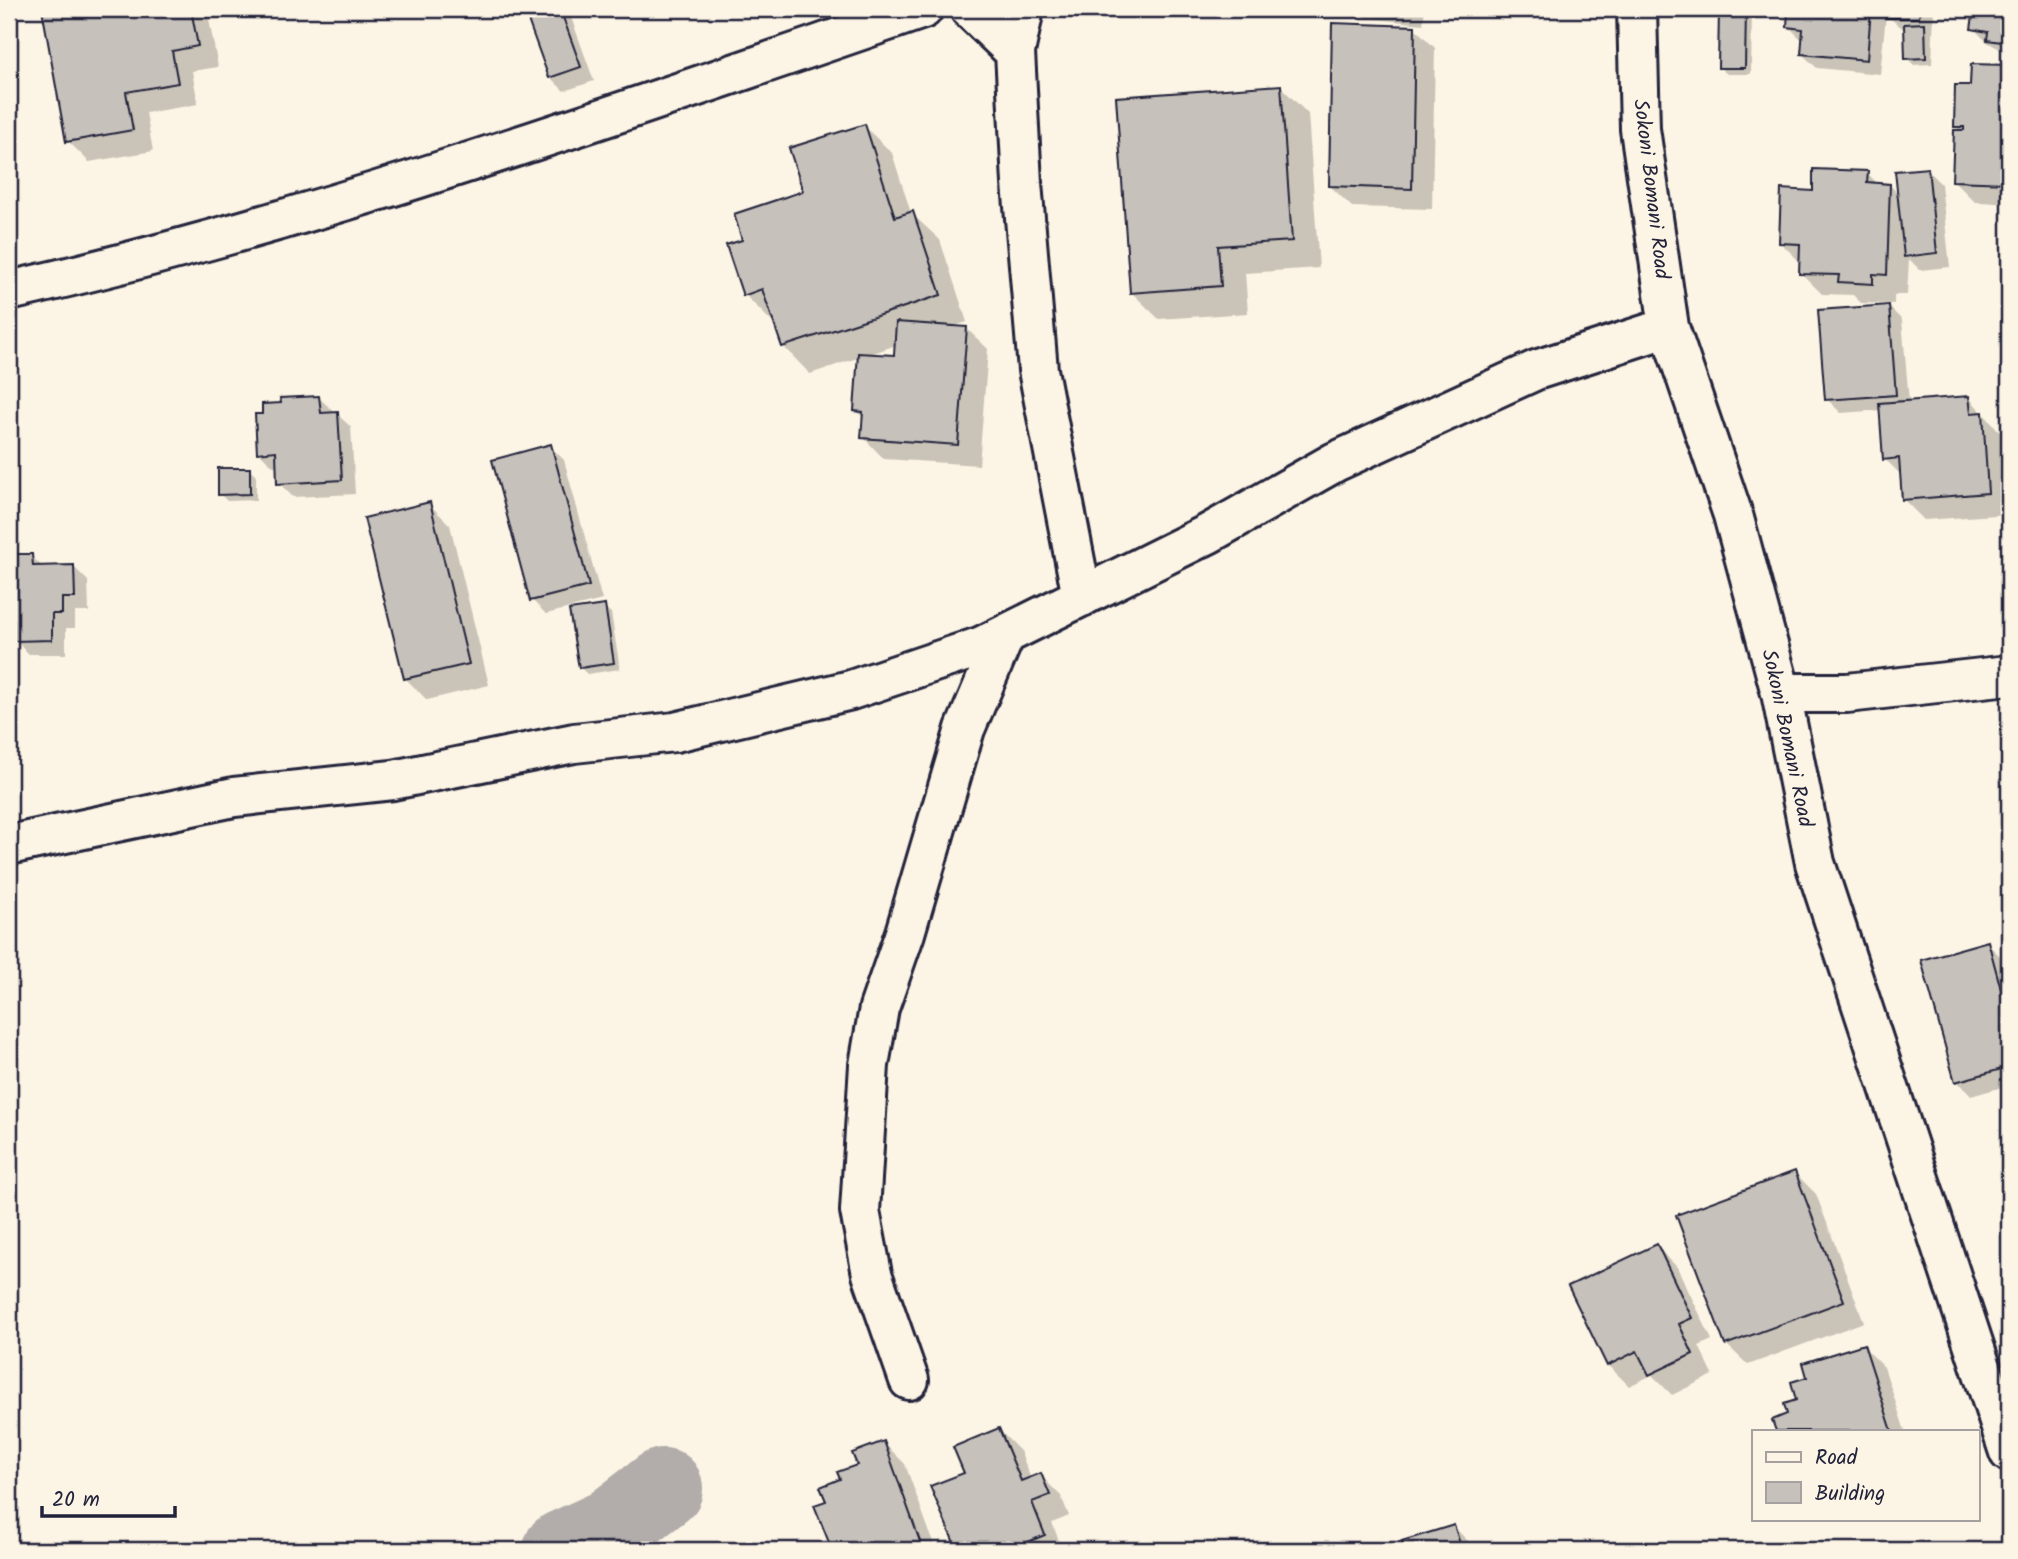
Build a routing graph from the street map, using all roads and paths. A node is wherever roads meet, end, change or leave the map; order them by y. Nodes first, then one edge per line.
1 (923, 9) edge
2 (970, 9) edge
3 (1024, 9) edge
4 (1637, 9) edge
5 (1016, 52) junction
6 (9, 291) edge
7 (1669, 327) junction
8 (1082, 597) junction
9 (1005, 635) junction
10 (2009, 675) edge
11 (1781, 693) junction
12 (9, 845) edge
13 (909, 1380) dead end
14 (2009, 1452) edge

1 - 6 street
2 - 5 street
3 - 5 street
4 - 7 street, Sokoni Bomani Road
5 - 8 street
7 - 8 street
7 - 11 street, Sokoni Bomani Road
8 - 9 street
9 - 12 street
9 - 13 street
10 - 11 street
11 - 14 street, Sokoni Bomani Road

